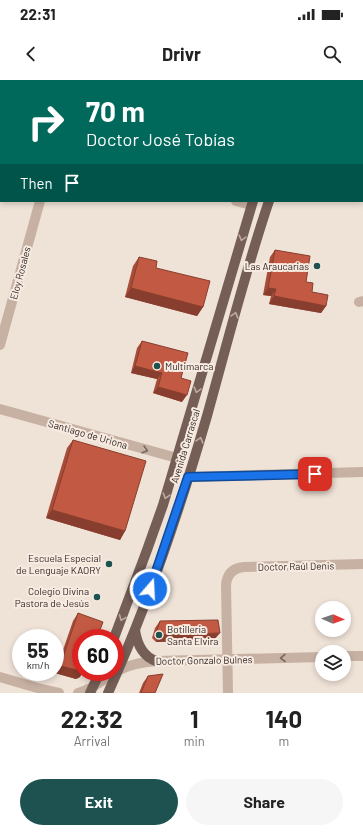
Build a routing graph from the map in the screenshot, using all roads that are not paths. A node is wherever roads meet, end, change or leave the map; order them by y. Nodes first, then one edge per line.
1 (40, 202) edge
2 (269, 202) edge
3 (252, 203) edge
4 (0, 345) edge
5 (0, 409) edge
6 (177, 458) junction
7 (363, 472) edge
8 (188, 477) junction
9 (363, 564) edge
10 (117, 629) edge
11 (135, 629) junction
12 (351, 656) edge
13 (363, 656) edge
14 (124, 657) edge
15 (315, 657) edge
16 (227, 659) junction
17 (156, 661) junction
18 (124, 668) edge
19 (0, 677) edge
20 (104, 681) edge
21 (114, 681) edge
22 (92, 690) edge
23 (59, 693) edge
24 (78, 693) edge
25 (108, 693) edge
26 (228, 693) edge

1 - 4 street, Eloy Rosales
8 -> 2 main road, Avenida Carrascal
3 -> 6 main road, Avenida Carrascal
5 -> 6 street, Santiago de Uriona
6 -> 10 main road, Avenida Carrascal
7 - 8 street
8 - 11 main road, Avenida Carrascal
9 - 16 street, Doctor Raúl Denis
11 - 14 main road, Avenida Carrascal
11 - 17 main road
12 - 13 street
15 -> 16 street, Doctor Gonzalo Bulnes
16 - 17 street, Doctor Gonzalo Bulnes
16 - 26 street
17 - 18 street, Doctor Gonzalo Bulnes
19 - 23 street
20 - 22 street, Doctor Gonzalo Bulnes
21 - 25 main road, Avenida Carrascal
22 - 24 street, Doctor Gonzalo Bulnes

